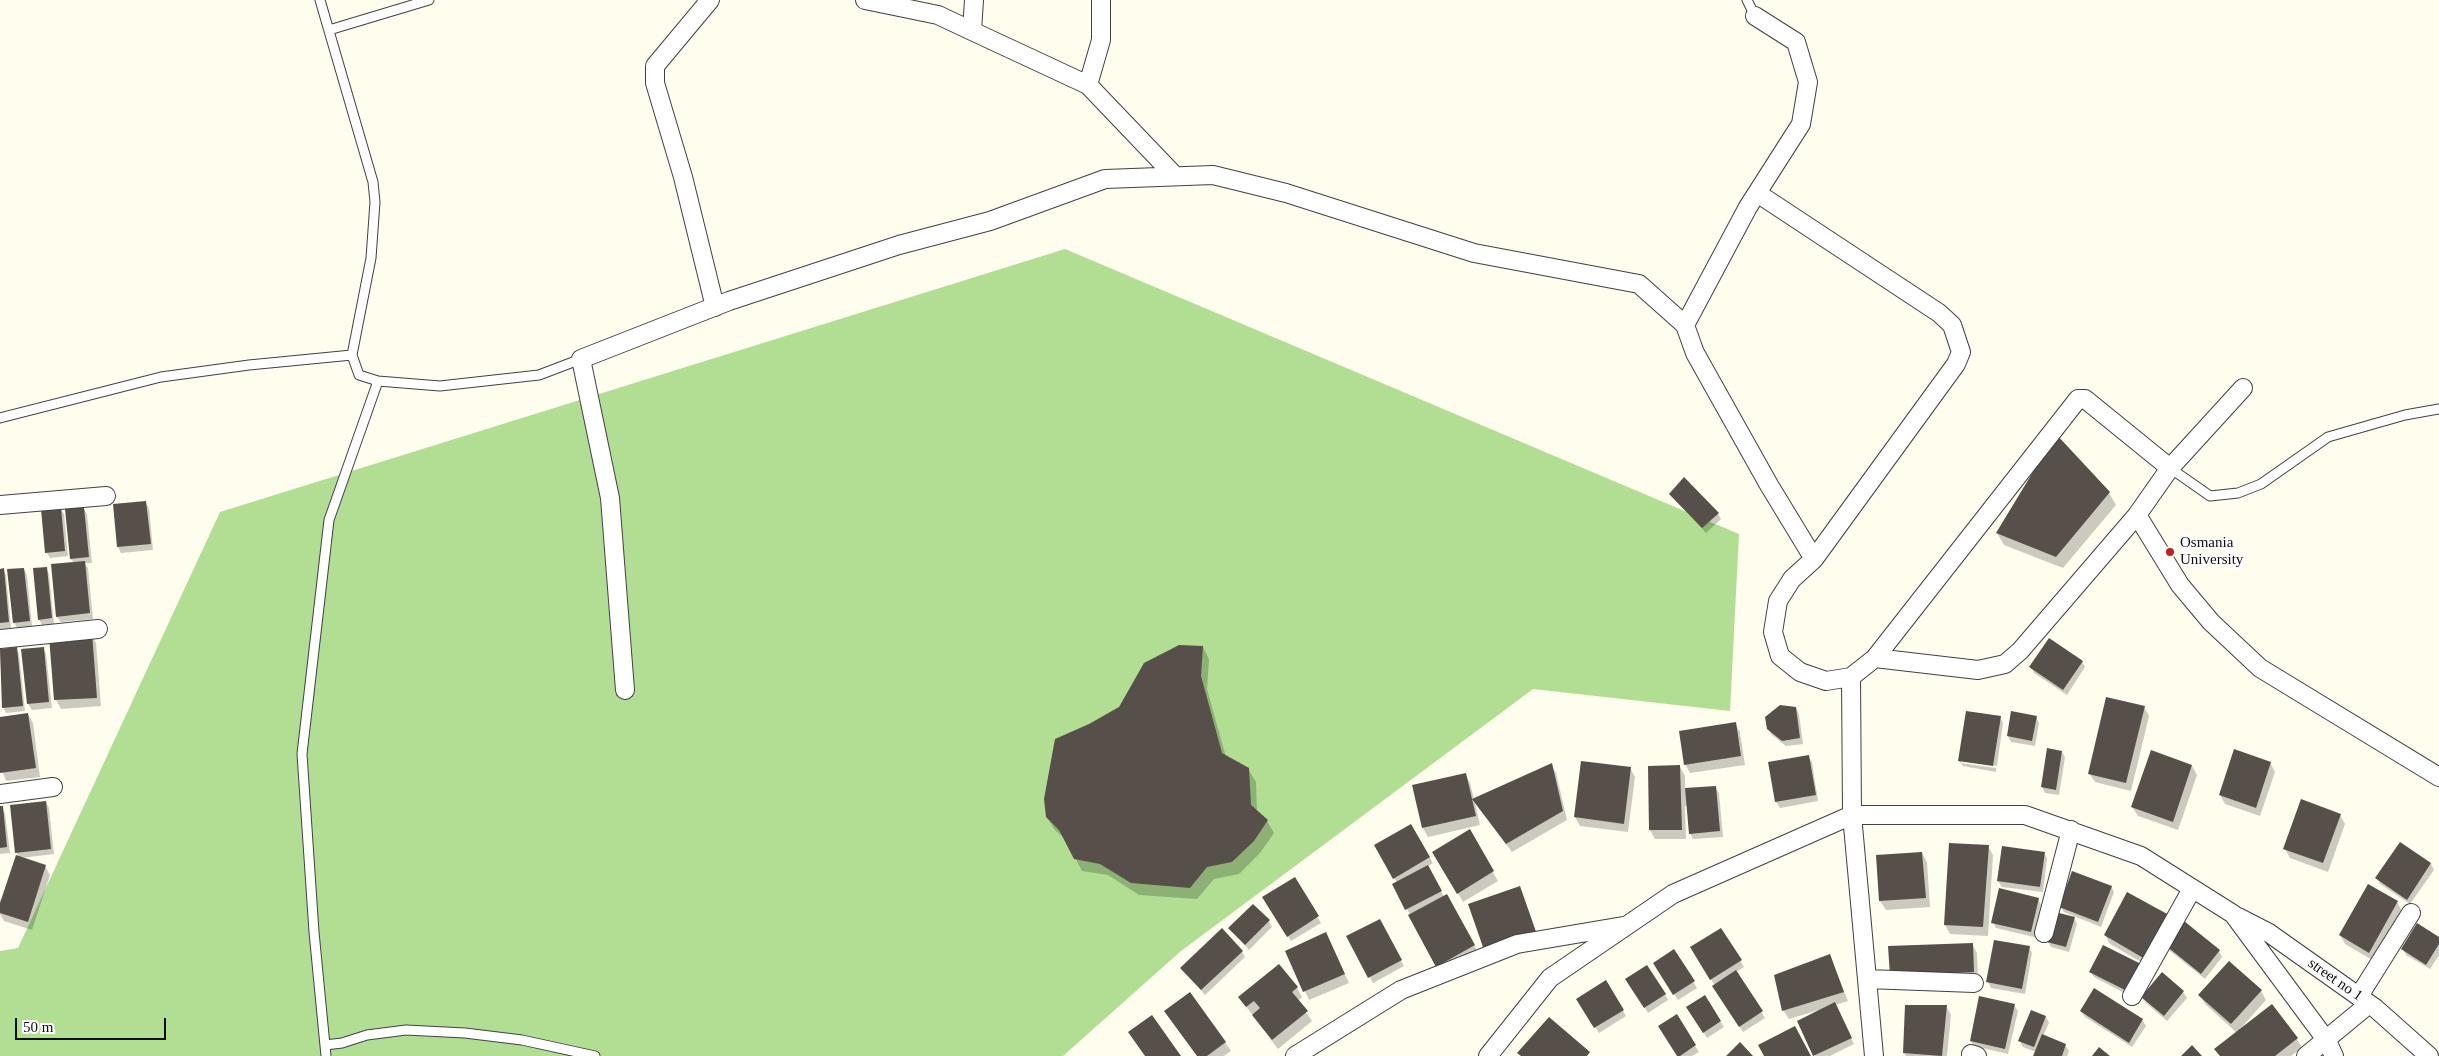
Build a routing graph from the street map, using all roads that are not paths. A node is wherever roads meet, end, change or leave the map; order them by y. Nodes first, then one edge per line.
1 (320, 0) edge
2 (429, 0) edge
3 (710, 0) edge
4 (865, 0) edge
5 (974, 0) edge
6 (1101, 0) edge
7 (1747, 0) edge
8 (1755, 16) joint
9 (329, 30) junction
10 (972, 31) junction
11 (1088, 85) junction
12 (1175, 176) junction
13 (1757, 193) junction
14 (714, 307) junction
15 (1685, 325) junction
16 (352, 355) junction
17 (581, 358) junction
18 (378, 381) junction
19 (2243, 388) dead end
20 (2439, 409) edge
21 (0, 418) edge
22 (2170, 468) junction
23 (106, 496) dead end
24 (0, 506) edge
25 (2137, 515) junction
26 (1814, 559) junction
27 (98, 629) dead end
28 (0, 639) edge
29 (1875, 658) junction
30 (1851, 677) junction
31 (625, 690) dead end
32 (2436, 771) edge
33 (53, 787) dead end
34 (0, 794) edge
35 (1852, 815) junction
36 (2071, 830) junction
37 (2192, 888) junction
38 (2412, 912) dead end
39 (2233, 914) junction
40 (1628, 926) junction
41 (2044, 933) dead end
42 (1867, 979) junction
43 (1974, 983) dead end
44 (2132, 996) dead end
45 (2364, 1000) junction
46 (325, 1045) junction
47 (2331, 1048) edge
48 (326, 1056) edge
49 (595, 1056) edge
50 (1295, 1056) edge
51 (1488, 1056) edge
52 (1874, 1056) edge
53 (2306, 1056) edge
54 (2429, 1056) edge

1 - 9 lane
2 - 9 lane
3 - 14 street
4 - 10 street
5 - 10 street
6 - 11 street
7 - 8 lane
8 - 13 street
9 - 16 lane
10 - 11 street
11 - 12 street
12 - 14 street
12 - 15 street
13 - 15 street
13 - 26 street
14 - 17 street
15 - 26 street
16 - 18 lane
16 - 21 lane
17 - 18 lane
17 - 31 street
18 - 46 lane
19 - 22 street
20 - 22 lane
22 - 25 street
22 - 29 street
23 - 24 street
25 - 29 street
25 - 32 street
26 - 30 street
27 - 28 street
29 - 30 street
30 - 35 street
33 - 34 street
35 - 36 street, street no 1
35 - 40 street
35 - 42 street
36 - 37 street, street no 1
36 - 41 street
37 - 39 street, street no 1
37 - 44 street
38 - 45 street
39 - 45 street, street no 1
39 - 47 street
40 - 50 street
40 - 51 street
42 - 43 street
42 - 52 street
45 - 47 street
45 - 54 street, street no 1
46 - 48 lane
46 - 49 lane
47 - 53 street

